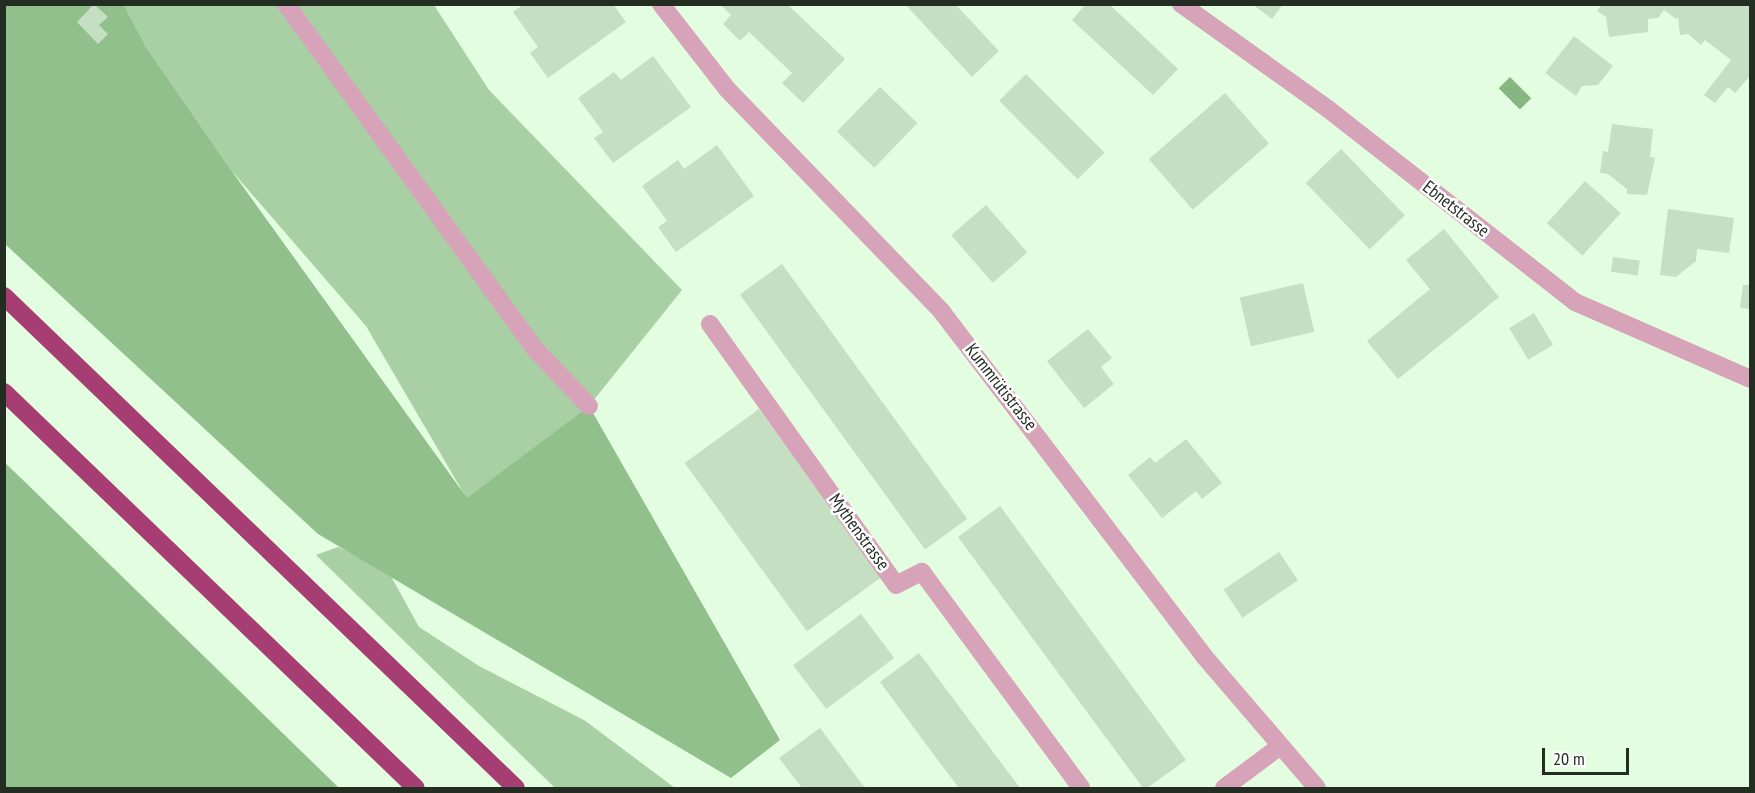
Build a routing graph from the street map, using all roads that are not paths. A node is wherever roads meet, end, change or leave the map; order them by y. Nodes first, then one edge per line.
1 (285, 4) edge
2 (661, 4) edge
3 (1181, 4) edge
4 (4, 296) edge
5 (710, 324) dead end
6 (1750, 379) edge
7 (4, 392) edge
8 (589, 406) dead end
9 (1279, 747) junction
10 (416, 789) edge
11 (516, 789) edge
12 (1081, 789) edge
13 (1224, 789) edge
14 (1317, 789) edge

1 - 8 street
2 - 9 street, Kummrütistrasse
3 - 6 street, Ebnetstrasse
4 - 11 highway
5 - 12 street, Mythenstrasse
7 - 10 highway
9 - 13 street
9 - 14 street, Kummrütistrasse

